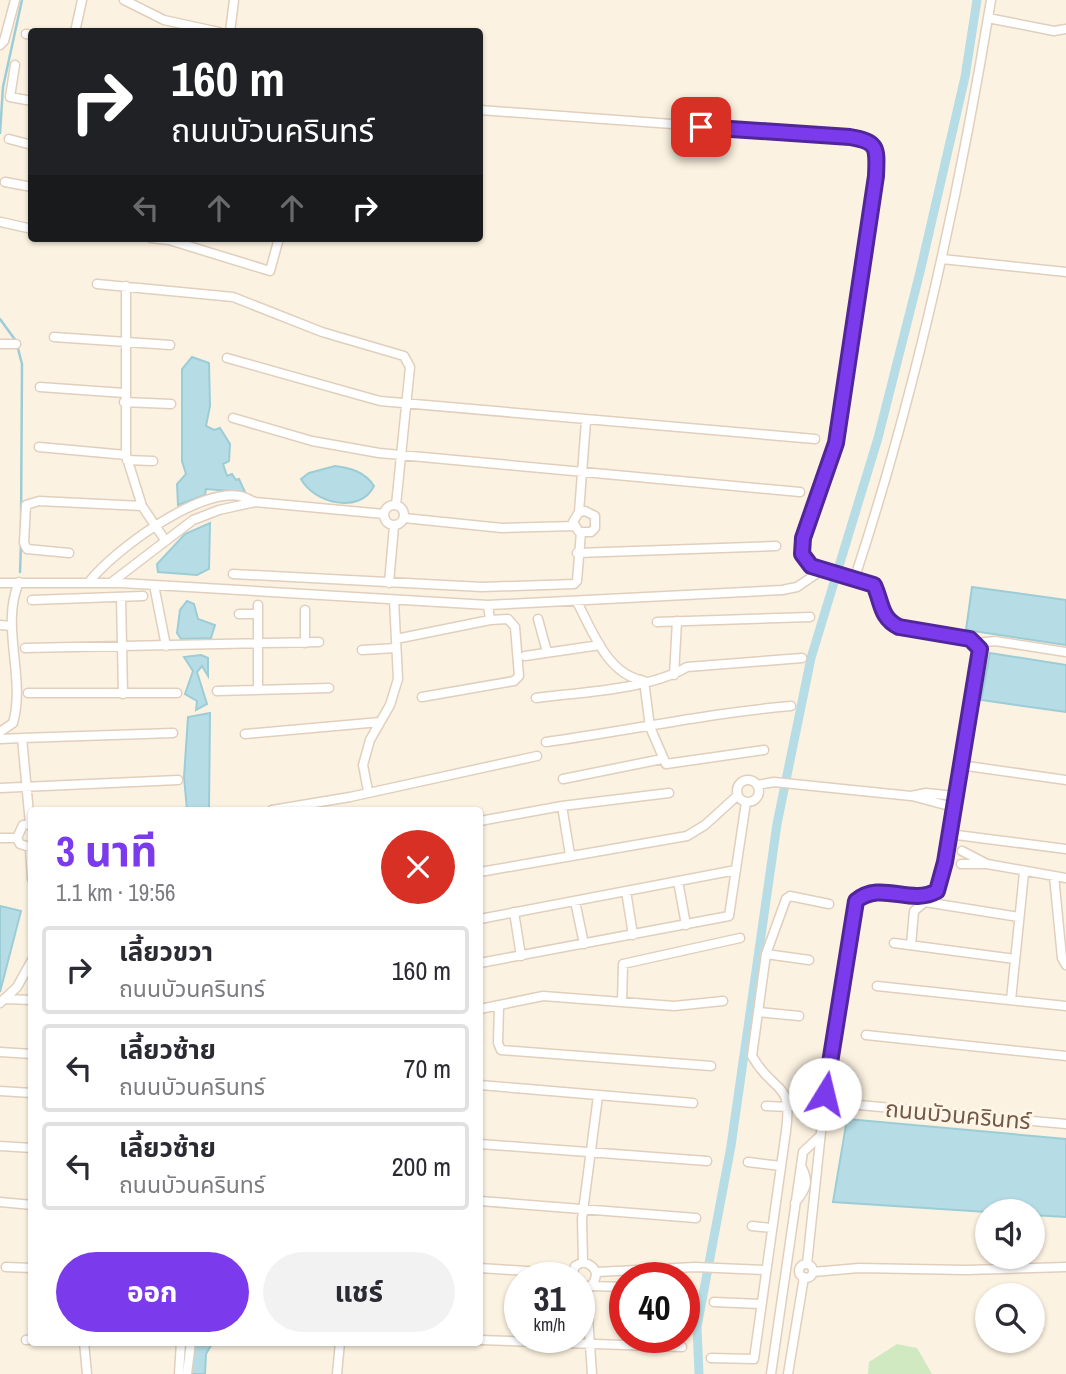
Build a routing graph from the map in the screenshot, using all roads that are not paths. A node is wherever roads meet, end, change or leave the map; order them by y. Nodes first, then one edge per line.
1 (6, 0) edge
2 (15, 0) edge
3 (82, 0) edge
4 (124, 0) edge
5 (234, 0) edge
6 (991, 0) edge
7 (988, 18) junction
8 (76, 28) edge
9 (201, 28) edge
10 (230, 28) edge
11 (1066, 29) edge
12 (0, 45) edge
13 (15, 65) dead end
14 (28, 100) edge
15 (483, 110) edge
16 (9, 139) dead end
17 (28, 144) edge
18 (5, 182) dead end
19 (28, 186) edge
20 (1, 222) edge
21 (28, 228) edge
22 (176, 242) edge
23 (278, 242) edge
24 (942, 259) junction
25 (1066, 272) edge
26 (97, 284) dead end
27 (126, 286) junction
28 (54, 337) dead end
29 (127, 342) junction
30 (0, 344) edge
31 (16, 344) dead end
32 (170, 345) dead end
33 (228, 358) dead end
34 (40, 387) dead end
35 (124, 398) junction
36 (407, 403) junction
37 (171, 404) dead end
38 (233, 418) dead end
39 (586, 421) junction
40 (815, 439) dead end
41 (39, 447) dead end
42 (404, 455) junction
43 (126, 458) junction
44 (153, 461) dead end
45 (581, 471) junction
46 (800, 492) dead end
47 (255, 502) junction
48 (396, 505) junction
49 (142, 506) junction
50 (579, 512) junction
51 (384, 514) junction
52 (404, 518) junction
53 (394, 526) junction
54 (156, 527) junction
55 (578, 529) junction
56 (164, 540) junction
57 (776, 546) dead end
58 (577, 553) junction
59 (69, 554) dead end
60 (827, 571) junction
61 (233, 574) dead end
62 (852, 577) junction
63 (19, 582) junction
64 (89, 582) junction
65 (0, 583) edge
66 (112, 583) junction
67 (389, 583) junction
68 (154, 585) junction
69 (143, 596) dead end
70 (121, 597) junction
71 (33, 600) dead end
72 (394, 600) junction
73 (577, 602) junction
74 (488, 605) junction
75 (305, 610) dead end
76 (0, 611) edge
77 (10, 611) junction
78 (239, 614) dead end
79 (810, 617) dead end
80 (538, 619) dead end
81 (490, 620) junction
82 (677, 621) junction
83 (657, 622) dead end
84 (0, 625) edge
85 (11, 626) junction
86 (396, 639) junction
87 (319, 642) dead end
88 (304, 643) junction
89 (977, 643) junction
90 (258, 644) junction
91 (600, 645) junction
92 (122, 646) junction
93 (166, 646) junction
94 (25, 648) dead end
95 (396, 648) junction
96 (362, 650) dead end
97 (547, 652) junction
98 (1066, 652) edge
99 (525, 656) dead end
100 (802, 658) dead end
101 (674, 674) junction
102 (644, 681) junction
103 (329, 688) dead end
104 (258, 690) junction
105 (217, 691) dead end
106 (177, 692) dead end
107 (27, 693) dead end
108 (123, 694) junction
109 (422, 698) dead end
110 (536, 698) dead end
111 (791, 706) dead end
112 (380, 722) junction
113 (650, 727) junction
114 (0, 732) edge
115 (173, 733) dead end
116 (245, 734) dead end
117 (22, 738) junction
118 (0, 739) edge
119 (546, 742) dead end
120 (764, 750) dead end
121 (537, 756) dead end
122 (662, 759) junction
123 (960, 765) junction
124 (563, 779) dead end
125 (178, 780) dead end
126 (1066, 780) edge
127 (757, 785) junction
128 (26, 787) junction
129 (0, 788) edge
130 (368, 791) junction
131 (670, 793) dead end
132 (738, 795) junction
133 (911, 796) junction
134 (955, 796) junction
135 (746, 802) junction
136 (562, 806) junction
137 (29, 807) edge
138 (287, 807) edge
139 (953, 807) junction
140 (483, 820) edge
141 (28, 824) edge
142 (949, 834) junction
143 (0, 838) edge
144 (17, 838) junction
145 (28, 847) edge
146 (1066, 849) edge
147 (955, 850) junction
148 (570, 855) junction
149 (953, 863) junction
150 (987, 864) junction
151 (736, 870) junction
152 (483, 871) edge
153 (1024, 873) junction
154 (1054, 876) junction
155 (1066, 877) edge
156 (678, 881) junction
157 (626, 891) junction
158 (575, 901) junction
159 (830, 904) dead end
160 (513, 912) junction
161 (1020, 917) junction
162 (483, 918) edge
163 (1062, 923) edge
164 (686, 925) junction
165 (634, 935) junction
166 (740, 938) dead end
167 (894, 943) dead end
168 (584, 944) junction
169 (911, 945) junction
170 (766, 954) junction
171 (521, 956) junction
172 (1015, 959) junction
173 (809, 960) dead end
174 (483, 962) edge
175 (1066, 965) edge
176 (28, 967) edge
177 (877, 986) dead end
178 (28, 1000) edge
179 (1011, 1000) junction
180 (2, 1001) edge
181 (723, 1001) dead end
182 (622, 1002) junction
183 (499, 1006) junction
184 (1066, 1006) edge
185 (483, 1009) edge
186 (758, 1012) junction
187 (799, 1016) dead end
188 (866, 1035) dead end
189 (0, 1052) edge
190 (28, 1054) edge
191 (1066, 1056) edge
192 (711, 1066) dead end
193 (483, 1085) edge
194 (0, 1091) edge
195 (28, 1093) edge
196 (598, 1096) junction
197 (826, 1102) junction
198 (693, 1103) dead end
199 (766, 1106) dead end
200 (789, 1107) junction
201 (1066, 1124) edge
202 (820, 1136) junction
203 (483, 1143) edge
204 (0, 1146) edge
205 (28, 1148) edge
206 (589, 1153) junction
207 (707, 1161) dead end
208 (748, 1162) dead end
209 (781, 1166) junction
210 (483, 1201) edge
211 (0, 1202) edge
212 (28, 1205) edge
213 (583, 1209) junction
214 (696, 1218) dead end
215 (752, 1226) dead end
216 (772, 1228) junction
217 (583, 1262) edge
218 (807, 1264) junction
219 (6, 1267) dead end
220 (1066, 1267) edge
221 (28, 1268) edge
222 (483, 1268) edge
223 (595, 1269) edge
224 (504, 1270) edge
225 (765, 1270) junction
226 (597, 1272) junction
227 (813, 1272) junction
228 (595, 1274) edge
229 (804, 1277) junction
230 (715, 1302) dead end
231 (760, 1304) junction
232 (483, 1340) edge
233 (504, 1341) edge
234 (84, 1346) edge
235 (181, 1346) edge
236 (190, 1346) edge
237 (340, 1346) edge
238 (592, 1353) edge
239 (711, 1358) dead end
240 (87, 1374) edge
241 (179, 1374) edge
242 (187, 1374) edge
243 (337, 1374) edge
244 (592, 1374) edge
245 (771, 1374) edge
246 (788, 1374) edge

1 - 2 street
2 - 12 street
3 - 8 street
4 - 9 street
5 - 10 street
6 - 7 street
7 - 11 street
7 - 24 street
13 - 14 street
15 - 60 street
16 - 17 street
18 - 19 street
20 - 21 street
22 - 23 street
24 - 25 street
24 - 62 street
26 - 27 street
27 - 29 street
27 - 36 street
28 - 29 street
29 - 32 street
29 - 35 street
30 - 31 street
33 - 36 street
34 - 35 street
35 - 37 street
35 - 43 street
36 - 39 street
36 - 42 street
38 - 42 street
39 - 40 street
39 - 45 street
41 - 43 street
42 - 45 street
42 - 48 street
43 - 44 street
43 - 49 street
45 - 46 street
45 - 50 street
47 - 51 street
47 - 54 street
47 - 56 street
48 - 51 street
48 - 52 street
49 - 54 street
49 - 59 street
50 - 55 street
50 - 55 street
51 - 53 street
52 - 53 street
52 - 55 street
53 - 67 street
54 - 56 street
54 - 64 street
55 - 58 street
56 - 66 street
57 - 58 street
58 - 67 street
60 - 62 street
60 - 73 street
61 - 67 street
62 - 89 street
63 - 64 street
63 - 65 street
63 - 77 street
64 - 66 street
66 - 68 street
68 - 72 street
68 - 93 street
69 - 70 street
70 - 71 street
70 - 92 street
72 - 74 street
72 - 86 street
73 - 74 street
73 - 91 street
74 - 81 street
75 - 88 street
76 - 77 street
77 - 85 street
78 - 90 street
79 - 82 street
80 - 97 street
81 - 86 street
81 - 109 street
82 - 83 street
82 - 101 street
84 - 85 street
85 - 114 street
86 - 95 street
87 - 88 street
88 - 90 street
89 - 98 street
89 - 123 street
90 - 93 street
90 - 104 street
91 - 97 street
91 - 102 street
92 - 93 street
92 - 94 street
92 - 108 street
95 - 96 street
95 - 112 street
97 - 99 street
100 - 101 street
101 - 102 street
102 - 110 street
102 - 113 street
103 - 104 street
104 - 105 street
106 - 108 street
107 - 108 street
111 - 113 street
112 - 116 street
112 - 130 street
113 - 119 street
113 - 122 street
115 - 117 street
117 - 118 street
117 - 128 street
120 - 122 street
121 - 130 street
122 - 124 street
123 - 126 street
123 - 134 street
125 - 128 street
127 - 132 street
127 - 133 street
127 - 135 street
128 - 129 street
128 - 137 street
130 - 138 street
131 - 136 street
132 - 135 street
132 - 148 street
133 - 134 street
133 - 139 street
134 - 139 street
135 - 151 street
136 - 140 street
136 - 148 street
139 - 142 street
141 - 144 street
142 - 146 street
142 - 147 street
143 - 144 street
144 - 145 street
147 - 149 street
147 - 150 street
148 - 152 street
149 - 150 street
149 - 197 street
150 - 153 street
151 - 156 street
151 - 164 street
153 - 154 street
153 - 161 street
154 - 155 street
154 - 163 street
156 - 157 street
156 - 164 street
157 - 158 street
157 - 165 street
158 - 160 street
158 - 168 street
159 - 170 street
160 - 162 street
160 - 171 street
161 - 169 street
161 - 172 street
163 - 175 street
164 - 165 street
165 - 168 street
166 - 182 street
167 - 169 street
168 - 171 street
169 - 172 street
170 - 173 street
170 - 186 street
171 - 174 street
172 - 179 street
176 - 180 street
177 - 179 street
178 - 180 street
179 - 184 street
181 - 182 street
182 - 183 street
183 - 185 street
183 - 192 street
186 - 187 street
186 - 200 street
188 - 191 street
189 - 190 street
193 - 196 street
194 - 195 street
196 - 198 street
196 - 206 street
197 - 201 street, ถนนบัวนครินทร์
197 - 202 street
199 - 200 street
200 - 209 street
202 - 218 street
202 - 245 street
203 - 206 street
204 - 205 street
206 - 207 street
206 - 213 street
208 - 209 street
209 - 216 street
210 - 213 street
211 - 212 street
213 - 214 street
213 - 217 street
215 - 216 street
216 - 225 street
218 - 227 street
218 - 229 street
219 - 221 street
220 - 227 street
222 - 224 street
223 - 226 street
225 - 226 street
225 - 231 street
226 - 228 street
227 - 229 street
229 - 246 street
230 - 231 street
231 - 239 street
232 - 233 street
234 - 240 street
235 - 241 street
236 - 242 street
237 - 243 street
238 - 244 street

